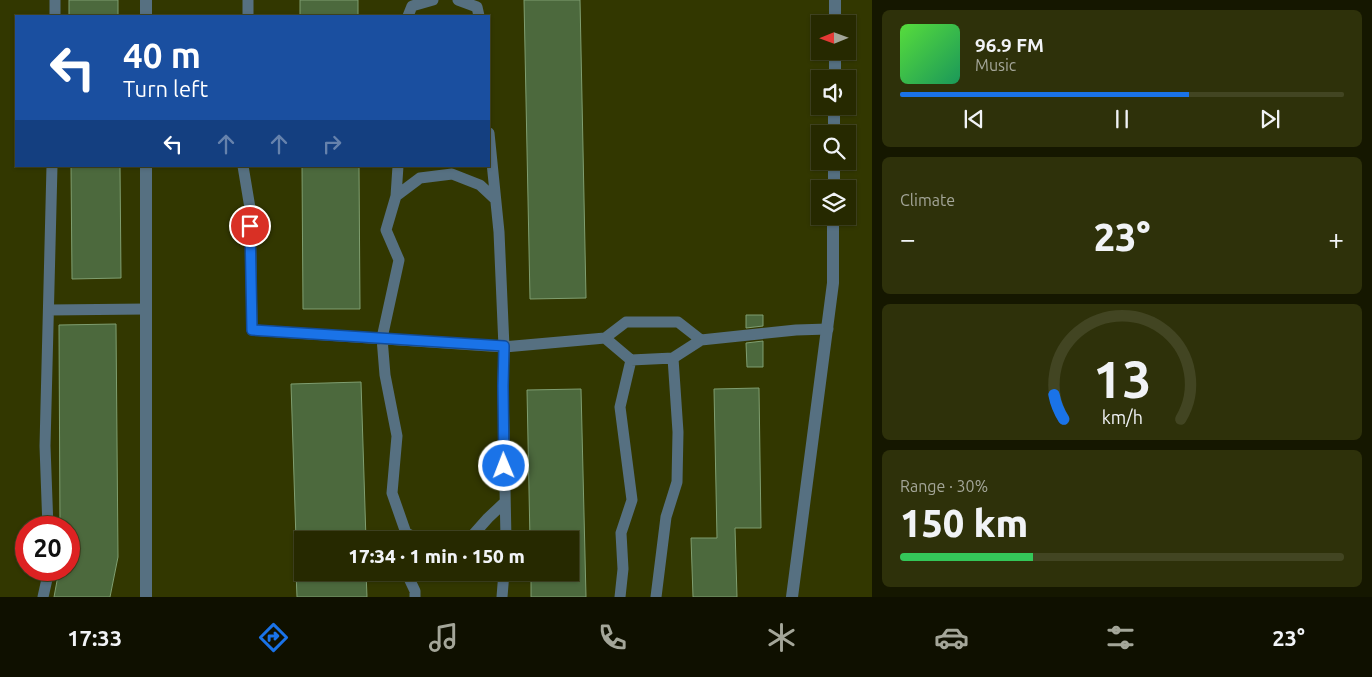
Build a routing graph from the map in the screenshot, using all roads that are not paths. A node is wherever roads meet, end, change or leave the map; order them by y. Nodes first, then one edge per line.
1 (55, 0) edge
2 (146, 0) edge
3 (248, 0) edge
4 (433, 0) edge
5 (458, 0) edge
6 (835, 0) edge
7 (55, 15) edge
8 (146, 15) edge
9 (248, 15) edge
10 (408, 15) edge
11 (479, 15) edge
12 (835, 15) edge
13 (490, 144) edge
14 (52, 167) edge
15 (146, 167) edge
16 (243, 167) edge
17 (398, 167) edge
18 (396, 196) junction
19 (495, 199) junction
20 (833, 225) edge
21 (146, 309) junction
22 (49, 310) junction
23 (828, 329) junction
24 (382, 338) junction
25 (605, 338) junction
26 (700, 340) junction
27 (504, 346) junction
28 (673, 358) junction
29 (630, 360) junction
30 (505, 502) junction
31 (48, 516) edge
32 (404, 531) edge
33 (476, 531) edge
34 (506, 531) edge
35 (47, 581) edge
36 (410, 581) edge
37 (503, 581) edge
38 (43, 597) edge
39 (146, 597) edge
40 (415, 597) edge
41 (502, 597) edge
42 (620, 597) edge
43 (656, 597) edge
44 (792, 597) edge

1 - 7 lane
2 - 8 street
3 - 9 lane
4 - 10 lane
5 - 11 lane
6 - 12 street
13 - 19 lane
14 - 22 lane
15 - 21 street
16 - 24 lane
17 - 18 lane
18 - 19 lane
18 - 24 lane
19 - 27 lane
20 - 23 street
21 - 22 lane
21 - 39 street
22 - 31 lane
23 - 26 lane
23 - 44 street
24 - 27 lane
24 - 32 lane
25 - 26 lane
25 - 27 lane
25 - 29 lane
26 - 28 lane
27 - 30 lane
28 - 29 lane
28 - 43 lane
29 - 42 lane
30 - 33 lane
30 - 34 lane
35 - 38 lane
36 - 40 lane
37 - 41 lane

